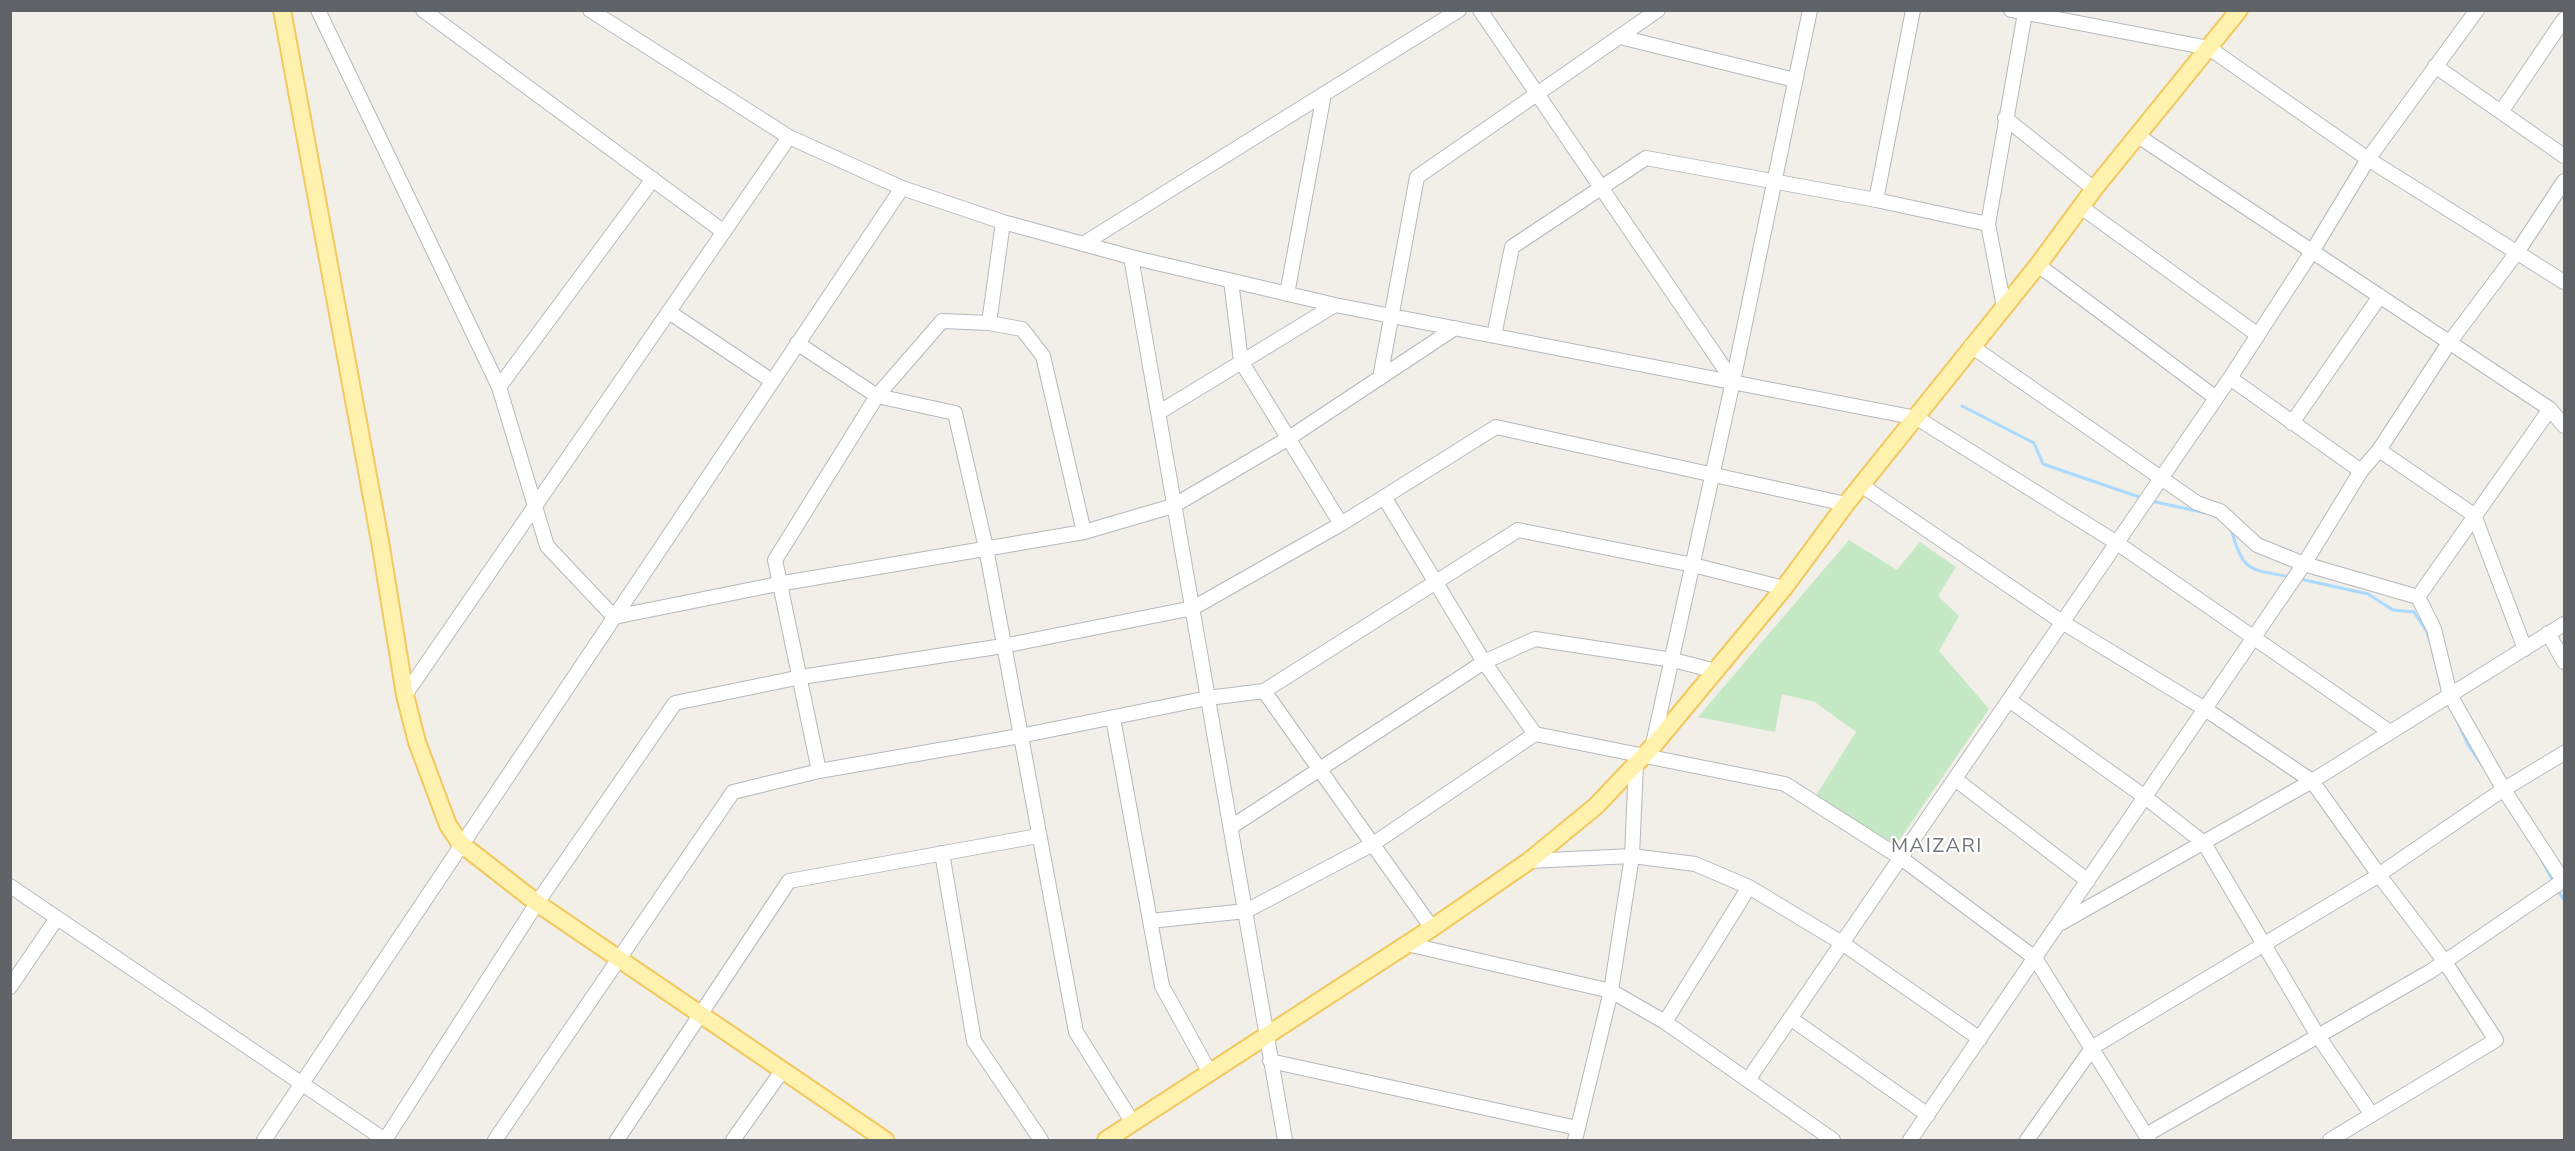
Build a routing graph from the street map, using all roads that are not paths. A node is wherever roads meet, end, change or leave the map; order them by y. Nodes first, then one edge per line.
1 (282, 10) edge
2 (318, 10) edge
3 (590, 10) edge
4 (1459, 10) edge
5 (1480, 10) edge
6 (1658, 10) edge
7 (1810, 10) edge
8 (1913, 10) edge
9 (2011, 10) edge
10 (2239, 10) edge
11 (2477, 10) edge
12 (428, 11) edge
13 (2027, 12) edge
14 (2565, 18) edge
15 (1620, 37) junction
16 (2209, 48) junction
17 (2435, 66) junction
18 (1796, 80) junction
19 (1324, 94) junction
20 (1537, 94) junction
21 (2501, 112) junction
22 (2005, 118) junction
23 (789, 136) junction
24 (2138, 136) junction
25 (2565, 156) edge
26 (2368, 159) junction
27 (652, 179) junction
28 (2565, 181) edge
29 (1774, 183) junction
30 (902, 188) junction
31 (1601, 188) junction
32 (2094, 189) junction
33 (1876, 200) junction
34 (2081, 207) junction
35 (1003, 222) junction
36 (1988, 224) junction
37 (724, 232) junction
38 (1083, 244) junction
39 (2313, 250) junction
40 (2517, 251) junction
41 (1131, 257) junction
42 (2038, 265) junction
43 (1231, 280) junction
44 (2565, 282) edge
45 (1287, 294) junction
46 (2380, 296) junction
47 (1335, 305) junction
48 (2004, 307) junction
49 (669, 312) junction
50 (1392, 316) junction
51 (989, 323) junction
52 (1455, 328) junction
53 (2258, 335) junction
54 (1494, 336) junction
55 (797, 343) junction
56 (2449, 343) junction
57 (1971, 346) junction
58 (1241, 361) junction
59 (1380, 378) junction
60 (2230, 378) junction
61 (772, 381) junction
62 (1733, 381) junction
63 (499, 387) junction
64 (877, 396) junction
65 (2216, 398) junction
66 (2550, 409) junction
67 (1158, 413) junction
68 (1917, 418) junction
69 (2292, 423) junction
70 (2565, 426) edge
71 (1289, 438) junction
72 (2379, 450) junction
73 (2361, 471) junction
74 (1713, 473) junction
75 (2161, 478) junction
76 (1861, 485) junction
77 (1383, 497) junction
78 (1846, 504) junction
79 (535, 506) junction
80 (1173, 506) junction
81 (2474, 515) junction
82 (1341, 524) junction
83 (1084, 532) junction
84 (2116, 543) junction
85 (986, 548) junction
86 (2304, 564) junction
87 (1693, 565) junction
88 (1434, 583) junction
89 (778, 584) junction
90 (1784, 588) junction
91 (2418, 597) junction
92 (1193, 608) junction
93 (614, 616) junction
94 (2062, 622) junction
95 (2565, 624) edge
96 (2548, 633) junction
97 (2254, 637) junction
98 (1003, 646) junction
99 (2525, 649) junction
100 (1673, 660) junction
101 (1484, 662) junction
102 (2565, 662) edge
103 (1716, 671) junction
104 (801, 677) junction
105 (1264, 691) junction
106 (405, 694) junction
107 (2450, 695) junction
108 (1208, 698) junction
109 (2009, 700) junction
110 (2205, 709) junction
111 (1113, 718) junction
112 (2390, 732) junction
113 (1535, 734) junction
114 (1020, 736) junction
115 (2565, 753) edge
116 (1644, 755) junction
117 (819, 771) junction
118 (1319, 771) junction
119 (1955, 779) junction
120 (2312, 781) junction
121 (2504, 789) junction
122 (2145, 797) junction
123 (1231, 827) junction
124 (1038, 836) junction
125 (460, 843) junction
126 (2204, 843) junction
127 (1373, 844) junction
128 (942, 853) junction
129 (1632, 856) junction
130 (1901, 858) junction
131 (1529, 861) junction
132 (2379, 875) junction
133 (2088, 881) junction
134 (2564, 881) edge
135 (10, 886) edge
136 (1749, 887) junction
137 (537, 903) junction
138 (1246, 912) junction
139 (57, 918) junction
140 (1150, 921) junction
141 (2058, 925) junction
142 (1432, 928) junction
143 (1842, 943) junction
144 (1407, 944) junction
145 (2263, 945) junction
146 (617, 958) junction
147 (2035, 958) junction
148 (2445, 962) junction
149 (10, 987) edge
150 (1611, 991) junction
151 (700, 1014) junction
152 (1791, 1018) junction
153 (1665, 1022) junction
154 (2318, 1036) junction
155 (1268, 1037) junction
156 (1980, 1039) junction
157 (2093, 1047) junction
158 (1270, 1061) junction
159 (782, 1071) junction
160 (1210, 1073) junction
161 (1748, 1080) junction
162 (302, 1084) junction
163 (1928, 1115) junction
164 (2372, 1115) junction
165 (1133, 1123) junction
166 (1576, 1134) edge
167 (2147, 1138) edge
168 (264, 1140) edge
169 (385, 1140) edge
170 (495, 1140) edge
171 (617, 1140) edge
172 (733, 1140) edge
173 (885, 1140) edge
174 (1041, 1140) edge
175 (1106, 1140) edge
176 (1285, 1140) edge
177 (1833, 1140) edge
178 (1910, 1140) edge
179 (2028, 1140) edge
180 (2331, 1140) edge

1 - 106 main road
2 - 63 street
3 - 23 street
4 - 19 street
5 - 20 street
6 - 15 street
7 - 18 street
8 - 33 street
9 - 13 street
10 - 16 main road
11 - 17 street
12 - 27 street
13 - 16 street
13 - 22 street
14 - 21 street
15 - 18 street
15 - 20 street
16 - 24 main road
16 - 26 street
17 - 21 street
17 - 26 street
18 - 29 street
19 - 38 street
19 - 45 street
20 - 31 street
20 - 50 street
21 - 25 street
22 - 32 street
22 - 36 street
23 - 30 street
23 - 37 street
24 - 32 main road
24 - 39 street
26 - 39 street
26 - 40 street
27 - 37 street
27 - 63 street
28 - 40 street
29 - 31 street
29 - 33 street
29 - 62 street
30 - 35 street
30 - 55 street
31 - 54 street
31 - 62 street
32 - 34 main road
33 - 36 street
34 - 42 main road
34 - 53 street
35 - 38 street
35 - 51 street
36 - 48 street
37 - 49 street
38 - 41 street
39 - 46 street
39 - 53 street
40 - 44 street
40 - 56 street
41 - 43 street
41 - 67 street
42 - 48 main road
42 - 65 street
43 - 45 street
43 - 58 street
45 - 47 street
46 - 56 street
46 - 69 street
47 - 50 street
47 - 58 street
48 - 57 main road
49 - 61 street
49 - 79 street
50 - 52 street
50 - 59 street
51 - 64 street
51 - 83 street
52 - 54 street
52 - 59 street
53 - 60 street
54 - 62 street
55 - 61 street
55 - 64 street
56 - 66 street
56 - 72 street
57 - 68 main road
57 - 75 street
58 - 67 street
58 - 71 street
59 - 71 street
60 - 65 street
60 - 69 street
61 - 93 street
62 - 68 street
62 - 74 street
63 - 79 street
64 - 85 street
64 - 89 street
65 - 75 street
66 - 70 street
66 - 81 street
67 - 80 street
68 - 76 main road
68 - 84 street
69 - 73 street
71 - 80 street
71 - 82 street
72 - 73 street
72 - 81 street
73 - 86 street
74 - 77 street
74 - 78 street
74 - 87 street
75 - 84 street
75 - 86 street
76 - 78 main road
76 - 94 street
77 - 82 street
77 - 88 street
78 - 90 main road
79 - 93 street
79 - 106 street
80 - 83 street
80 - 92 street
81 - 91 street
81 - 99 street
82 - 92 street
83 - 85 street
84 - 94 street
84 - 97 street
85 - 89 street
85 - 98 street
86 - 91 street
86 - 97 street
87 - 88 street
87 - 90 street
87 - 100 street
88 - 101 street
88 - 105 street
89 - 93 street
89 - 104 street
90 - 103 main road
91 - 107 street
92 - 98 street
92 - 108 street
93 - 125 street
94 - 109 street
94 - 110 street
95 - 96 street
96 - 99 street
96 - 102 street
97 - 110 street
97 - 112 street
98 - 104 street
98 - 114 street
99 - 107 street
100 - 101 street
100 - 103 street
100 - 116 street
101 - 113 street
101 - 118 street
103 - 116 main road
104 - 117 street
104 - 137 street
105 - 108 street
105 - 118 street
106 - 125 main road
107 - 112 street
107 - 121 street
108 - 111 street
108 - 123 street
109 - 119 street
109 - 122 street
110 - 120 street
110 - 122 street
111 - 114 street
111 - 140 street
112 - 120 street
113 - 116 street
113 - 127 street
114 - 117 street
114 - 124 street
115 - 121 street
116 - 129 street
116 - 130 street
116 - 131 main road
117 - 146 street
118 - 123 street
118 - 127 street
119 - 130 street
119 - 133 street
120 - 126 street
120 - 132 street
121 - 132 street
121 - 134 street
122 - 126 street
122 - 133 street
123 - 138 street
124 - 128 street
124 - 165 street
125 - 137 main road
125 - 162 street
126 - 141 street
126 - 145 street
127 - 138 street
127 - 142 street
128 - 151 street
128 - 174 street
129 - 131 street
129 - 136 street
129 - 150 street
130 - 143 street
130 - 147 street
131 - 142 main road
132 - 145 street
132 - 148 street
133 - 141 street
134 - 148 street
135 - 139 street
136 - 143 street
136 - 153 street
137 - 146 main road
137 - 169 street
138 - 140 street
138 - 155 street
139 - 149 street
139 - 162 street
140 - 160 street
141 - 147 street
142 - 144 main road
143 - 152 street
143 - 156 street
144 - 150 street
144 - 155 main road
145 - 154 street
145 - 157 street
146 - 151 main road
146 - 170 street
147 - 156 street
147 - 157 street
148 - 154 street
148 - 164 street
150 - 153 street
150 - 166 street
151 - 159 main road
151 - 171 street
152 - 161 street
152 - 163 street
153 - 161 street
154 - 164 street
154 - 167 street
155 - 158 street
155 - 160 main road
156 - 163 street
157 - 167 street
157 - 179 street
158 - 166 street
158 - 176 street
159 - 172 street
159 - 173 main road
160 - 165 main road
161 - 177 street
162 - 168 street
162 - 169 street
163 - 178 street
164 - 180 street
165 - 175 main road

